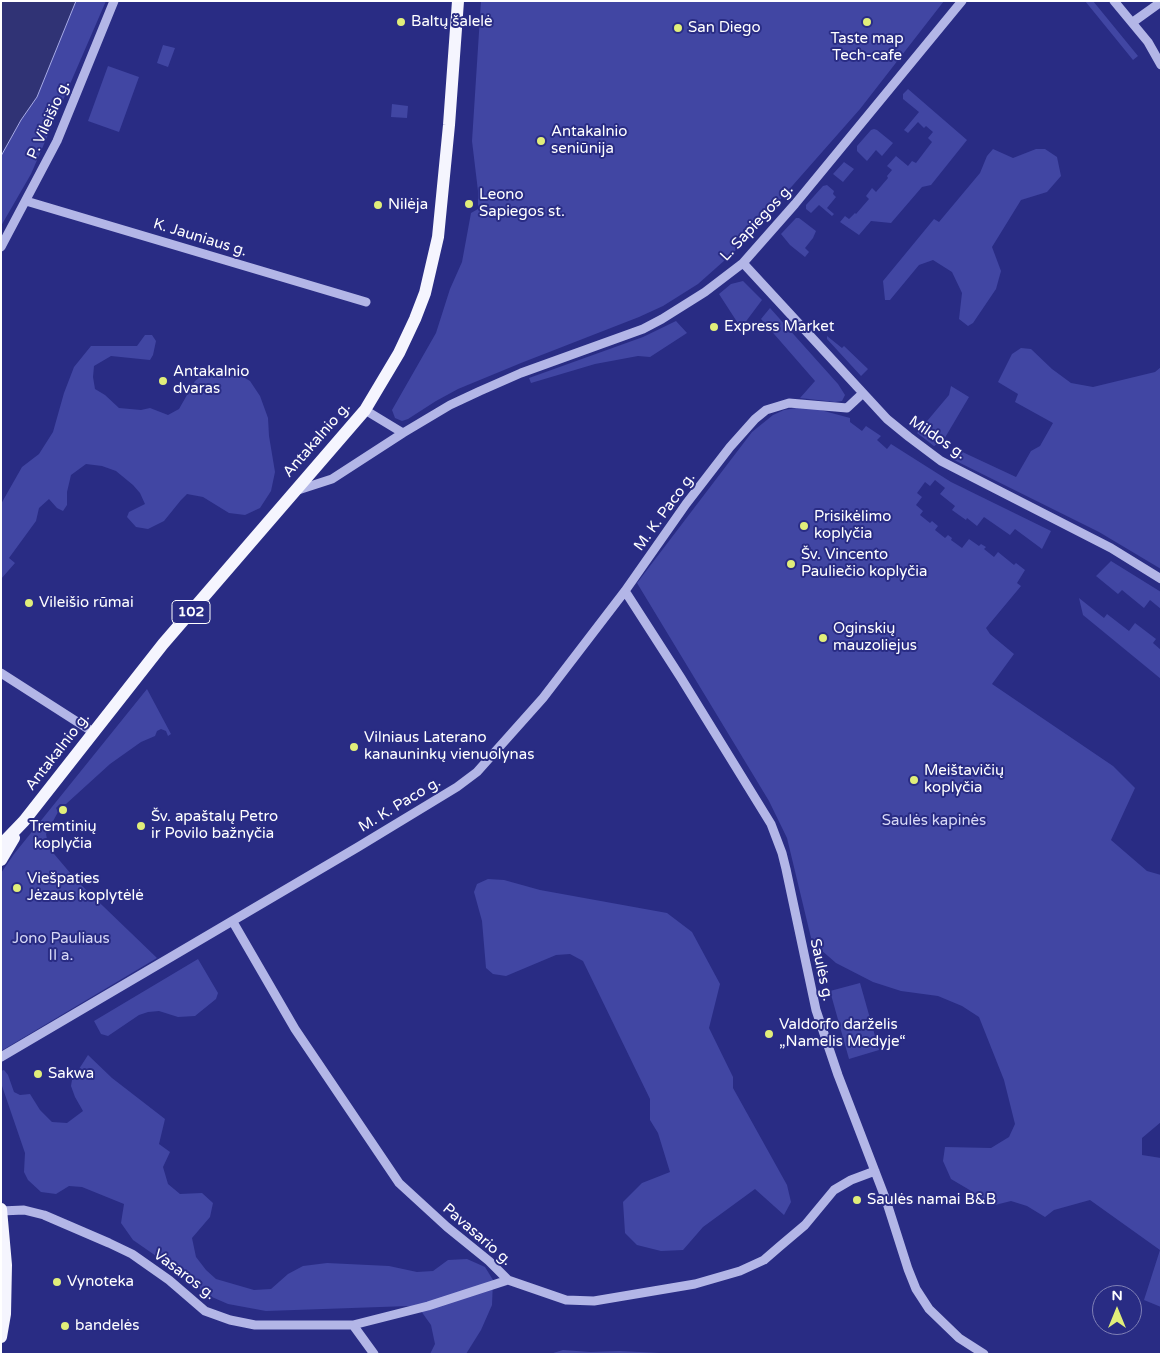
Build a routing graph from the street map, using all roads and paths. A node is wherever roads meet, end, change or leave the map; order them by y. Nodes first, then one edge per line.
1 (114, 1) edge
2 (458, 1) edge
3 (962, 1) edge
4 (1114, 1) edge
5 (1161, 2) edge
6 (1132, 22) junction
7 (1161, 65) edge
8 (26, 201) junction
9 (1, 247) edge
10 (742, 263) junction
11 (366, 302) dead end
12 (863, 393) junction
13 (365, 410) junction
14 (402, 434) junction
15 (295, 491) junction
16 (1161, 579) edge
17 (625, 591) junction
18 (1, 673) edge
19 (94, 732) junction
20 (24, 821) junction
21 (1, 845) edge
22 (1, 860) edge
23 (233, 922) junction
24 (1, 1057) edge
25 (875, 1171) junction
26 (1, 1210) edge
27 (508, 1280) junction
28 (353, 1325) junction
29 (1, 1337) edge
30 (374, 1354) edge
31 (984, 1354) edge

1 - 8 street, P. Vileišio g.
2 - 13 main road, Antakalnio g. / 102
3 - 10 street, L. Sapiegos g.
4 - 6 street
5 - 6 street
6 - 7 street
8 - 9 street, P. Vileišio g.
8 - 11 street, K. Jauniaus g.
10 - 12 street, Mildos g.
10 - 14 street, L. Sapiegos g.
12 - 16 street, Mildos g.
12 - 17 street, M. K. Paco g.
13 - 14 street
13 - 15 main road, Antakalnio g. / 102
14 - 15 street, L. Sapiegos g.
15 - 19 main road, Antakalnio g. / 102
17 - 23 street, M. K. Paco g.
17 - 25 street, Saulės g.
18 - 19 street
19 - 20 main road, Antakalnio g. / 102
20 - 21 main road, Antakalnio g.
20 - 22 main road, Antakalnio g.
23 - 24 street, M. K. Paco g.
23 - 27 street, Pavasario g.
25 - 27 street, Pavasario g.
25 - 31 street, Saulės g.
26 - 28 street, Vasaros g.
26 - 29 main road
27 - 28 street, Vasaros g.
28 - 30 street

